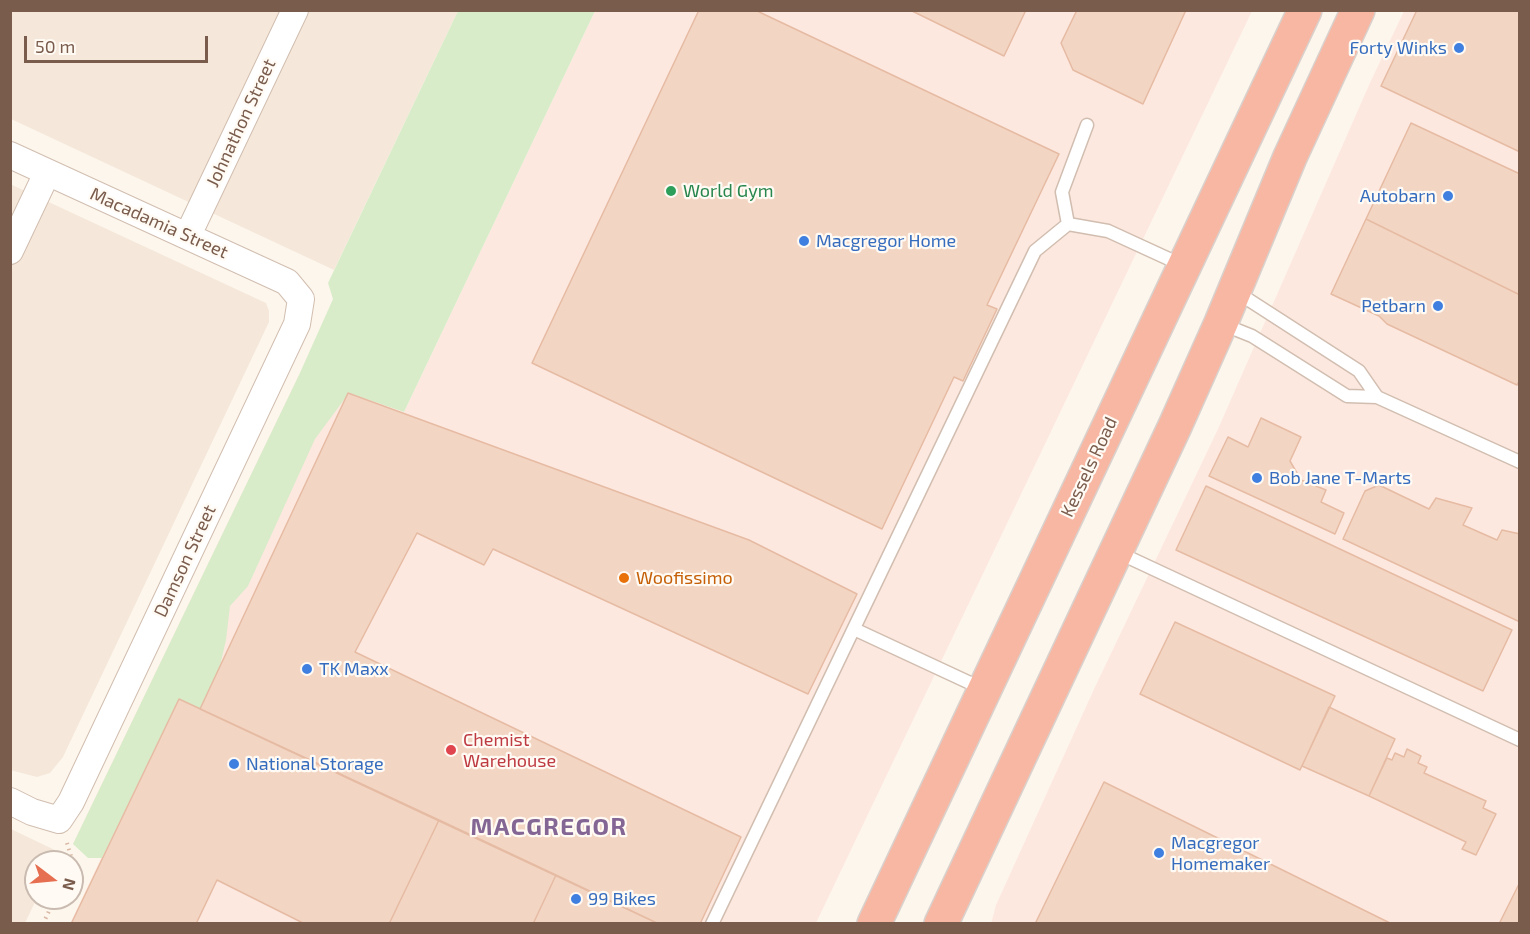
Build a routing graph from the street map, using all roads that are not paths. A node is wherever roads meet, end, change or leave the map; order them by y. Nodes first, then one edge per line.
1 (295, 10) edge
2 (1305, 10) edge
3 (1357, 16) edge
4 (1088, 125) dead end
5 (10, 155) edge
6 (47, 173) junction
7 (1068, 224) junction
8 (188, 235) junction
9 (10, 251) edge
10 (1184, 266) junction
11 (1235, 290) junction
12 (301, 299) joint
13 (1221, 323) junction
14 (1377, 397) junction
15 (1520, 462) edge
16 (1116, 552) junction
17 (854, 629) junction
18 (984, 689) junction
19 (1520, 740) edge
20 (10, 801) edge
21 (712, 924) edge
22 (874, 924) edge
23 (940, 924) edge

1 - 8 street, Johnathon Street
2 - 10 highway, Kessels Road
3 - 11 highway
4 - 7 lane
5 - 6 street, Macadamia Street
6 - 8 street, Macadamia Street
6 - 9 street
7 - 10 lane
7 - 17 lane
8 - 12 street, Macadamia Street
10 - 18 highway, Kessels Road
11 - 13 highway
11 - 14 lane
12 - 20 street, Damson Street
13 - 14 lane
13 - 16 highway
14 - 15 lane
16 - 19 lane
16 - 23 highway
17 - 18 lane
17 - 21 lane
18 - 22 highway, Kessels Road

